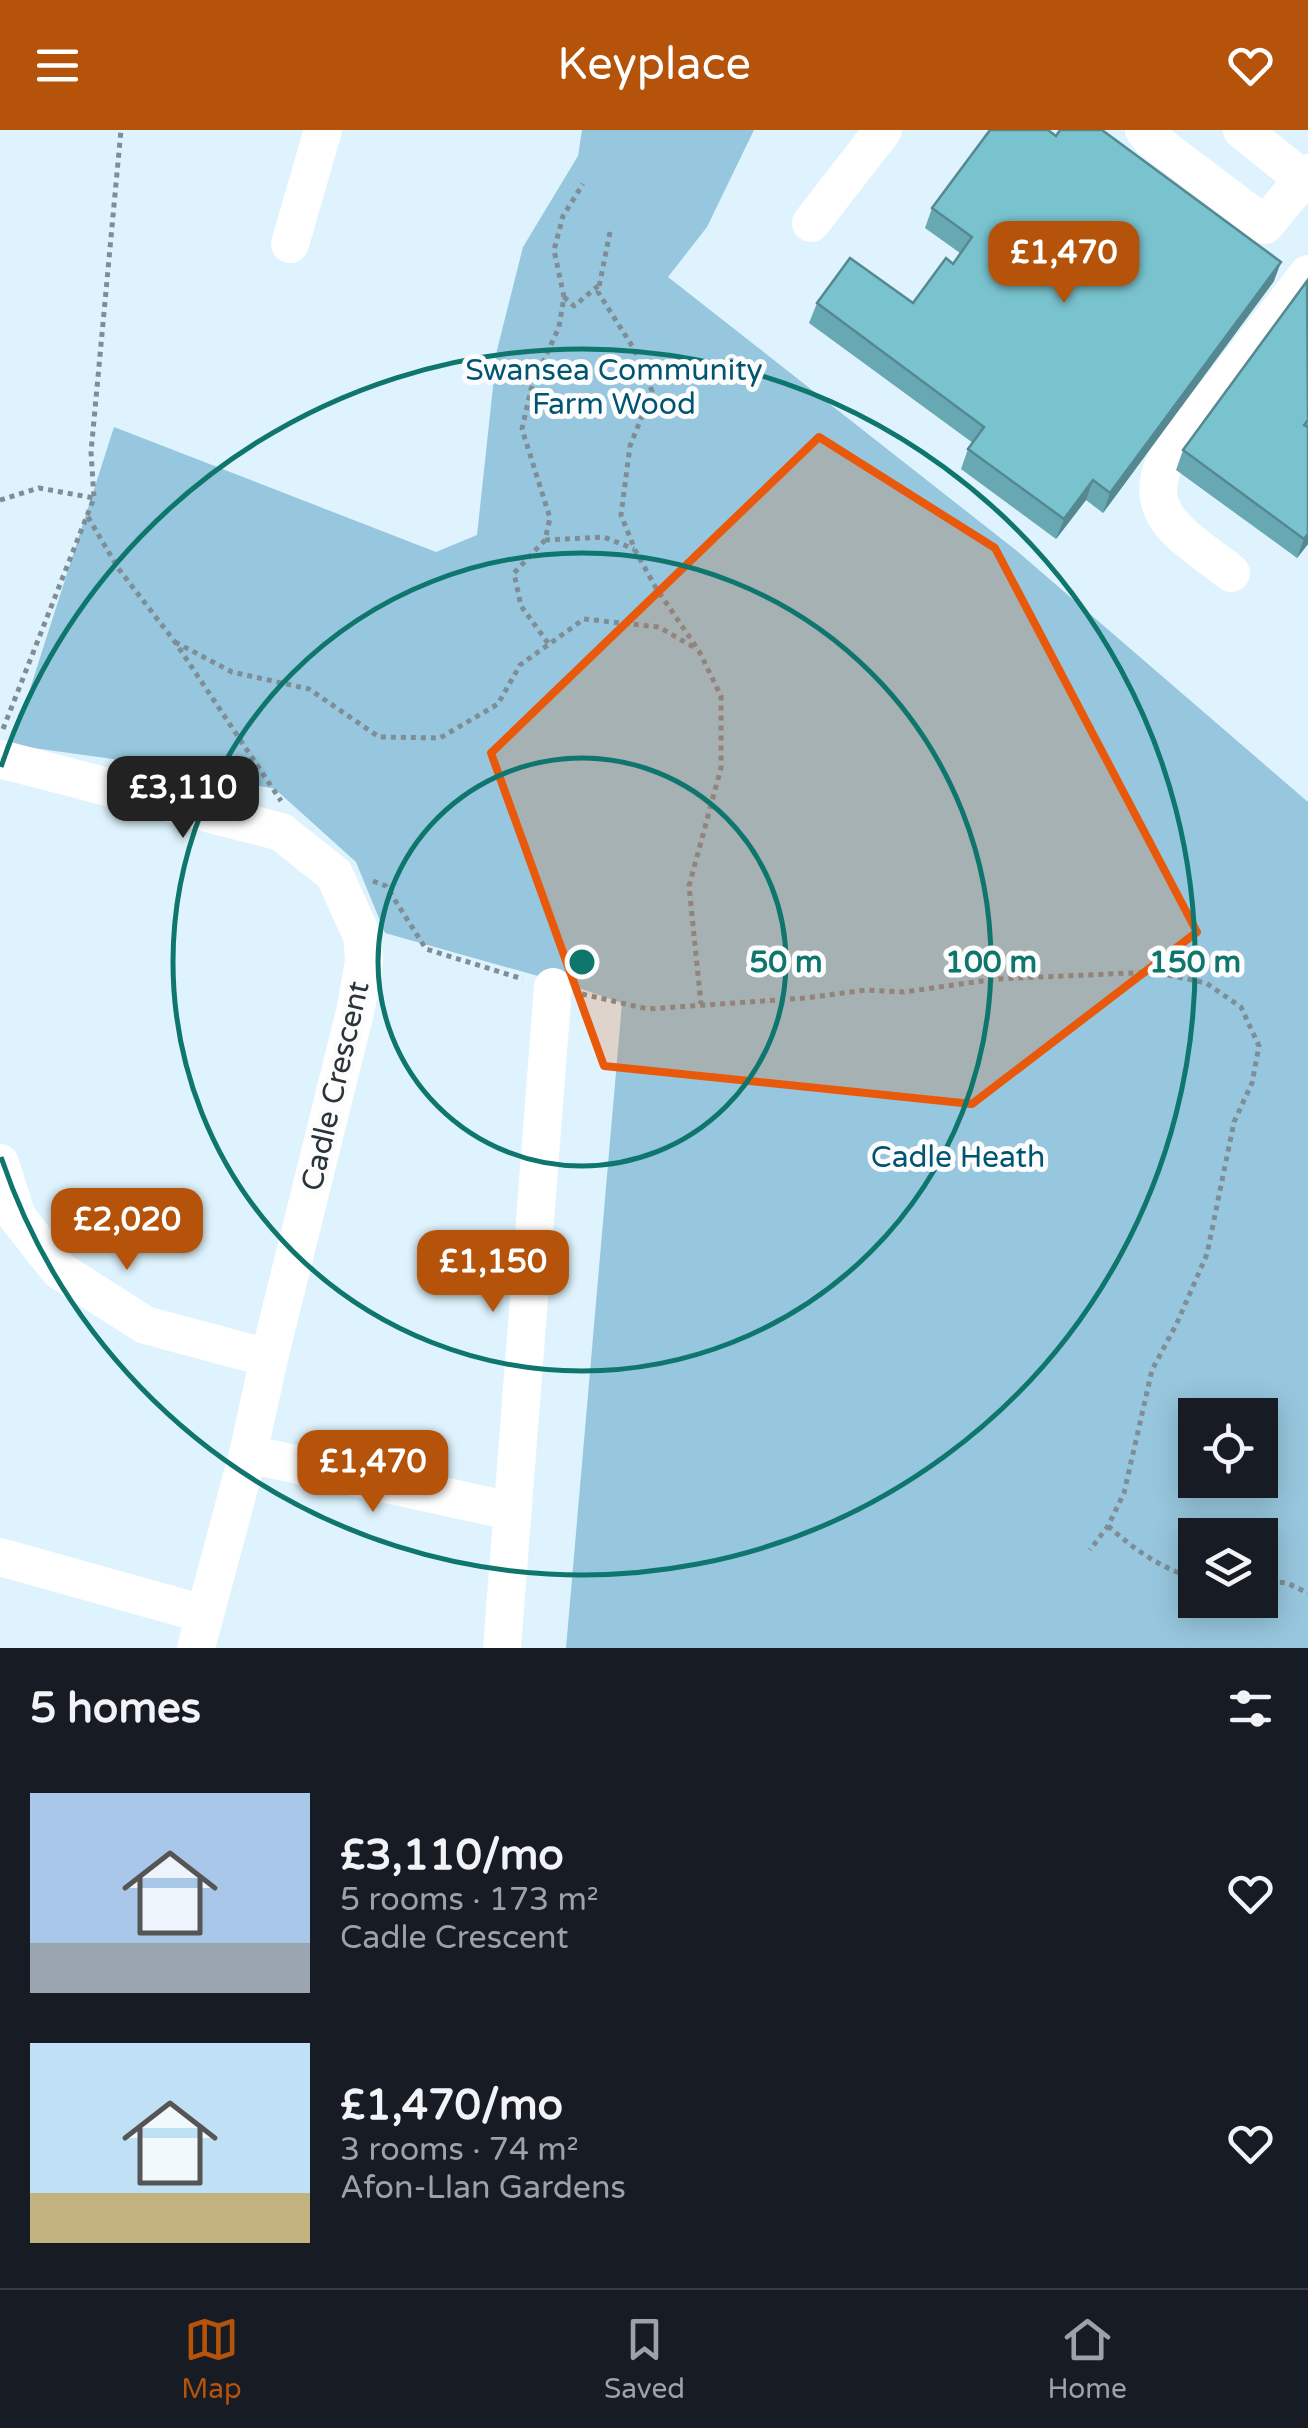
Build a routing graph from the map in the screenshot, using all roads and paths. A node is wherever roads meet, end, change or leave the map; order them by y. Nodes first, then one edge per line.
1 (121, 130) edge
2 (322, 130) edge
3 (883, 130) edge
4 (1144, 130) edge
5 (1242, 130) edge
6 (1305, 176) edge
7 (584, 184) dead end
8 (811, 222) dead end
9 (610, 232) dead end
10 (290, 244) dead end
11 (1308, 274) edge
12 (600, 284) junction
13 (564, 297) junction
14 (94, 498) junction
15 (0, 500) edge
16 (87, 516) junction
17 (545, 540) junction
18 (635, 550) junction
19 (1231, 573) dead end
20 (175, 642) junction
21 (548, 643) junction
22 (700, 650) junction
23 (1, 744) edge
24 (275, 789) dead end
25 (334, 874) junction
26 (553, 987) junction
27 (700, 1004) junction
28 (0, 1163) edge
29 (269, 1358) junction
30 (248, 1454) junction
31 (511, 1510) junction
32 (1108, 1526) junction
33 (1090, 1550) dead end
34 (0, 1557) edge
35 (1178, 1573) edge
36 (1278, 1582) edge
37 (1308, 1594) edge
38 (200, 1631) edge
39 (502, 1648) edge

1 - 14 path
2 - 10 street
3 - 8 street
4 - 6 street
5 - 6 street
7 - 13 path
9 - 12 path
11 - 19 street
12 - 13 path
12 - 18 path
13 - 17 path
14 - 15 path
14 - 16 path
16 - 20 path
16 - 23 path
17 - 18 path
17 - 21 path
18 - 22 path
20 - 21 path
20 - 24 path
21 - 22 path
22 - 27 path
23 - 25 street, Cadle Crescent
25 - 26 path
25 - 29 street, Cadle Crescent
26 - 27 path
26 - 31 street
27 - 32 path
28 - 29 street
29 - 30 street, Cadle Crescent
30 - 31 street
30 - 38 street, Cadle Crescent
31 - 39 street
32 - 33 path
32 - 35 path
34 - 38 street
36 - 37 path

